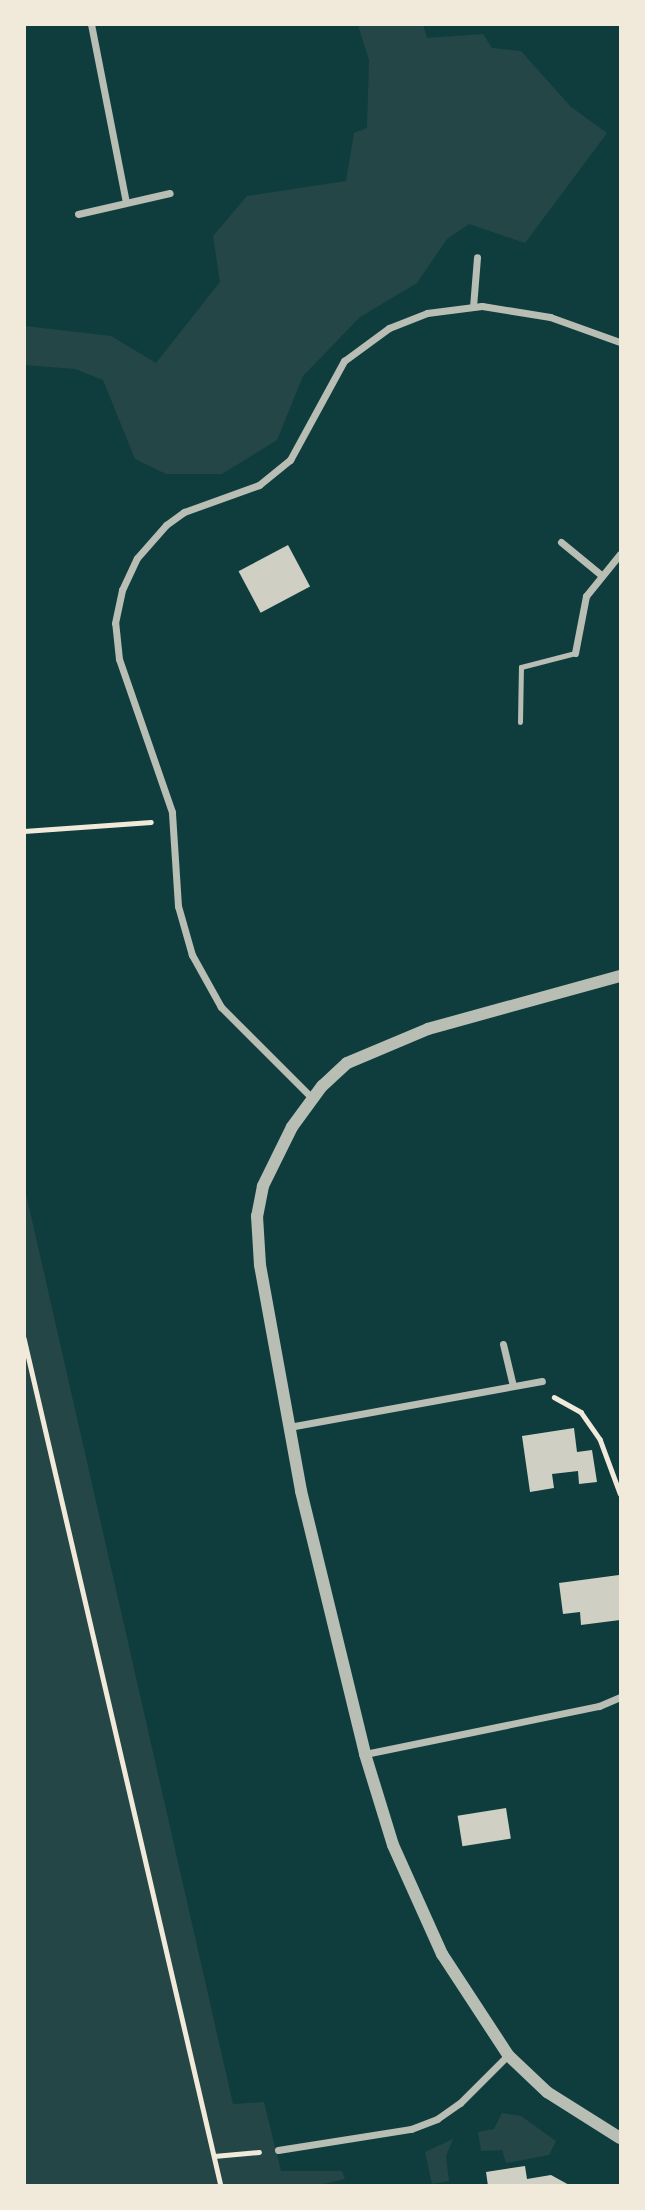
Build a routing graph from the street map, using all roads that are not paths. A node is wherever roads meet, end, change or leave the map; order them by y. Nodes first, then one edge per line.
1 (91, 24) edge
2 (170, 193) dead end
3 (126, 203) junction
4 (78, 214) dead end
5 (477, 257) dead end
6 (473, 307) junction
7 (621, 342) edge
8 (561, 542) dead end
9 (621, 554) edge
10 (600, 574) junction
11 (575, 653) joint
12 (520, 722) dead end
13 (621, 976) edge
14 (312, 1098) junction
15 (503, 1344) dead end
16 (542, 1381) road end
17 (513, 1386) junction
18 (289, 1427) junction
19 (621, 1697) edge
20 (365, 1754) junction
21 (508, 2056) junction
22 (621, 2138) edge
23 (278, 2150) road end

1 - 3 street
2 - 3 street
3 - 4 street
5 - 6 street
6 - 7 street
6 - 14 street
8 - 10 street
9 - 10 street
10 - 11 street
11 - 12 lane
13 - 14 street
14 - 18 street
15 - 17 street
16 - 17 street
17 - 18 street
18 - 20 street
19 - 20 street
20 - 21 street
21 - 22 street
21 - 23 street

